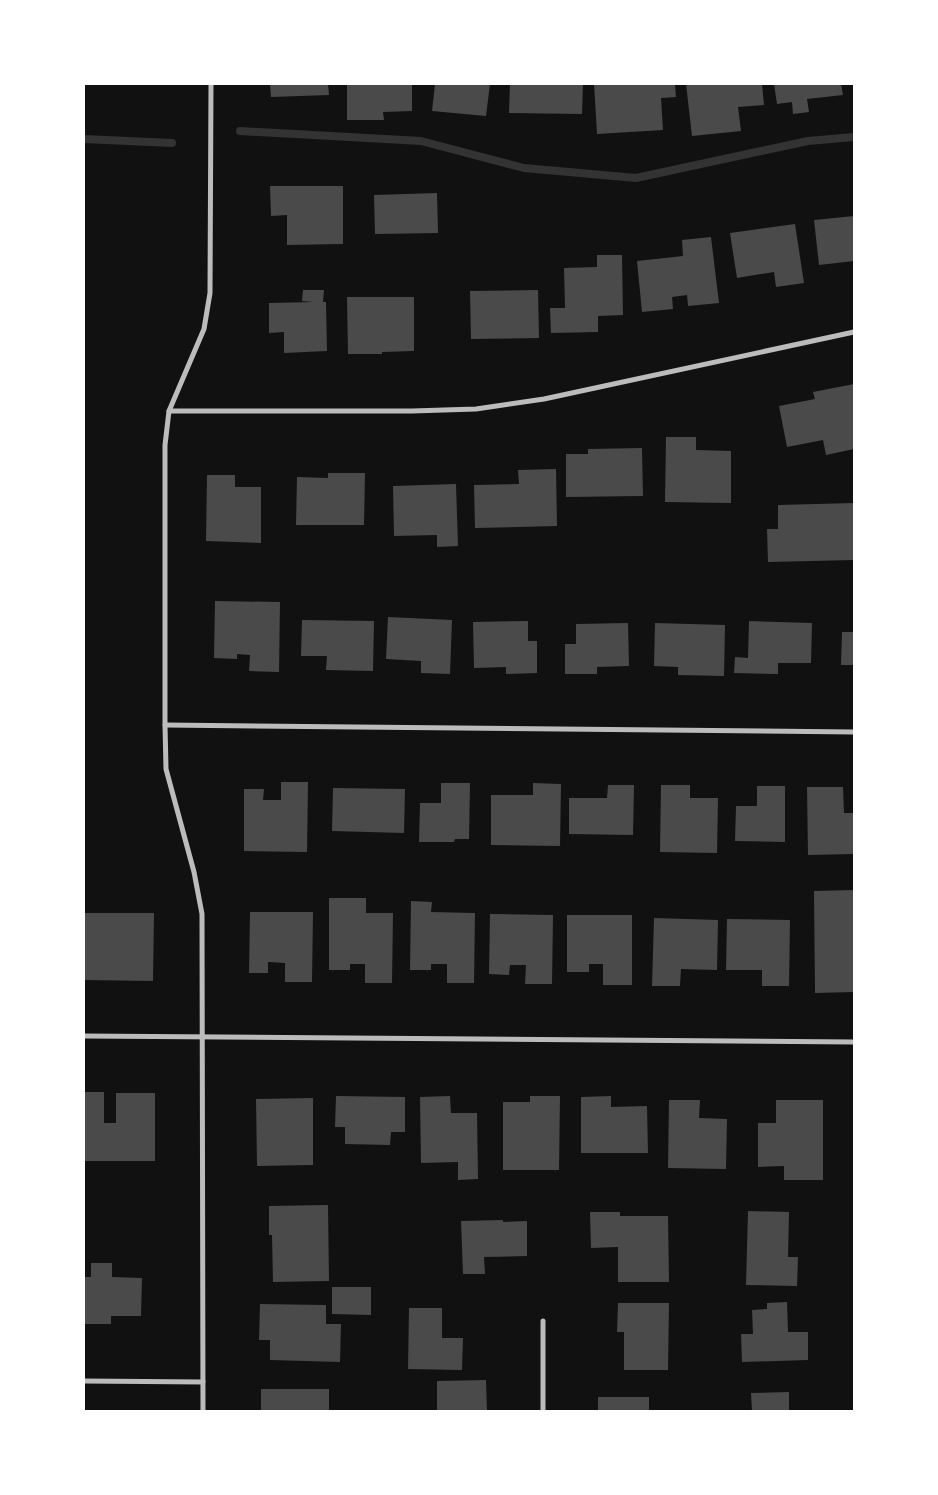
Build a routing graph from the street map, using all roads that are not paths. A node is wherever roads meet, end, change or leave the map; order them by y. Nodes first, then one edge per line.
1 (211, 84) edge
2 (854, 332) edge
3 (169, 412) junction
4 (164, 725) junction
5 (854, 732) edge
6 (84, 1036) edge
7 (202, 1037) junction
8 (854, 1042) edge
9 (543, 1321) dead end
10 (84, 1381) edge
11 (203, 1382) junction
12 (203, 1411) edge
13 (542, 1411) edge

1 - 3 street
2 - 3 street
3 - 4 street
4 - 5 street
4 - 7 street
6 - 7 street
7 - 8 street
7 - 11 street
9 - 13 street
10 - 11 street
11 - 12 street

